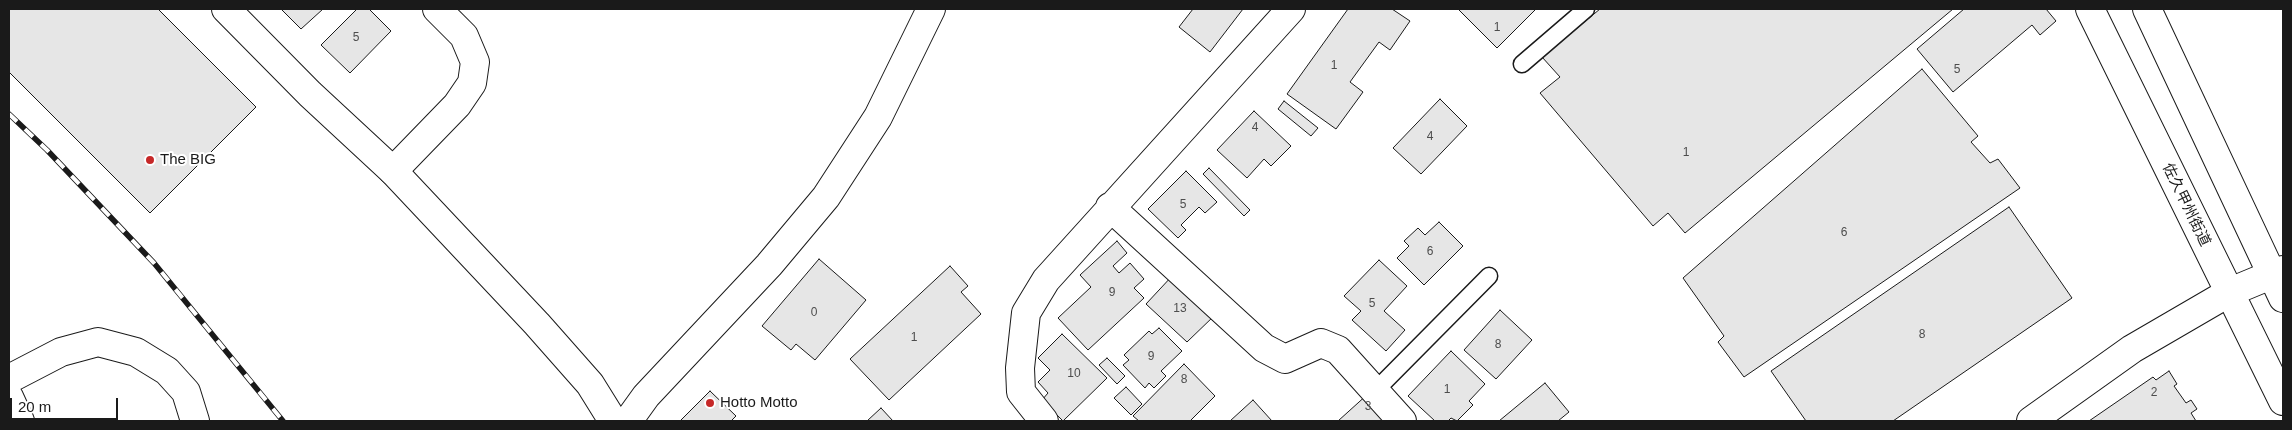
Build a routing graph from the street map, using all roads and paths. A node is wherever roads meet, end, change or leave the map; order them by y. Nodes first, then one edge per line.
1 (226, 9) edge
2 (437, 9) edge
3 (931, 9) edge
4 (1291, 9) edge
5 (1586, 9) edge
6 (2090, 9) edge
7 (2147, 9) edge
8 (1522, 64) dead end
9 (393, 171) junction
10 (1110, 207) junction
11 (1489, 276) dead end
12 (2280, 281) edge
13 (2230, 292) junction
14 (9, 379) edge
15 (1376, 390) junction
16 (9, 397) edge
17 (2283, 401) edge
18 (20, 421) edge
19 (195, 421) edge
20 (613, 421) edge
21 (628, 421) edge
22 (1044, 421) edge
23 (1402, 421) edge
24 (2031, 421) edge

1 - 9 street
2 - 9 street
3 - 21 street
4 - 10 street
5 - 8 lane
6 - 13 street, 佐久甲州街道
7 - 12 street
9 - 20 street
10 - 15 street
10 - 22 street
11 - 15 lane
12 - 13 street
13 - 17 street, 佐久甲州街道
13 - 24 street
14 - 19 street
15 - 23 street
16 - 18 street

